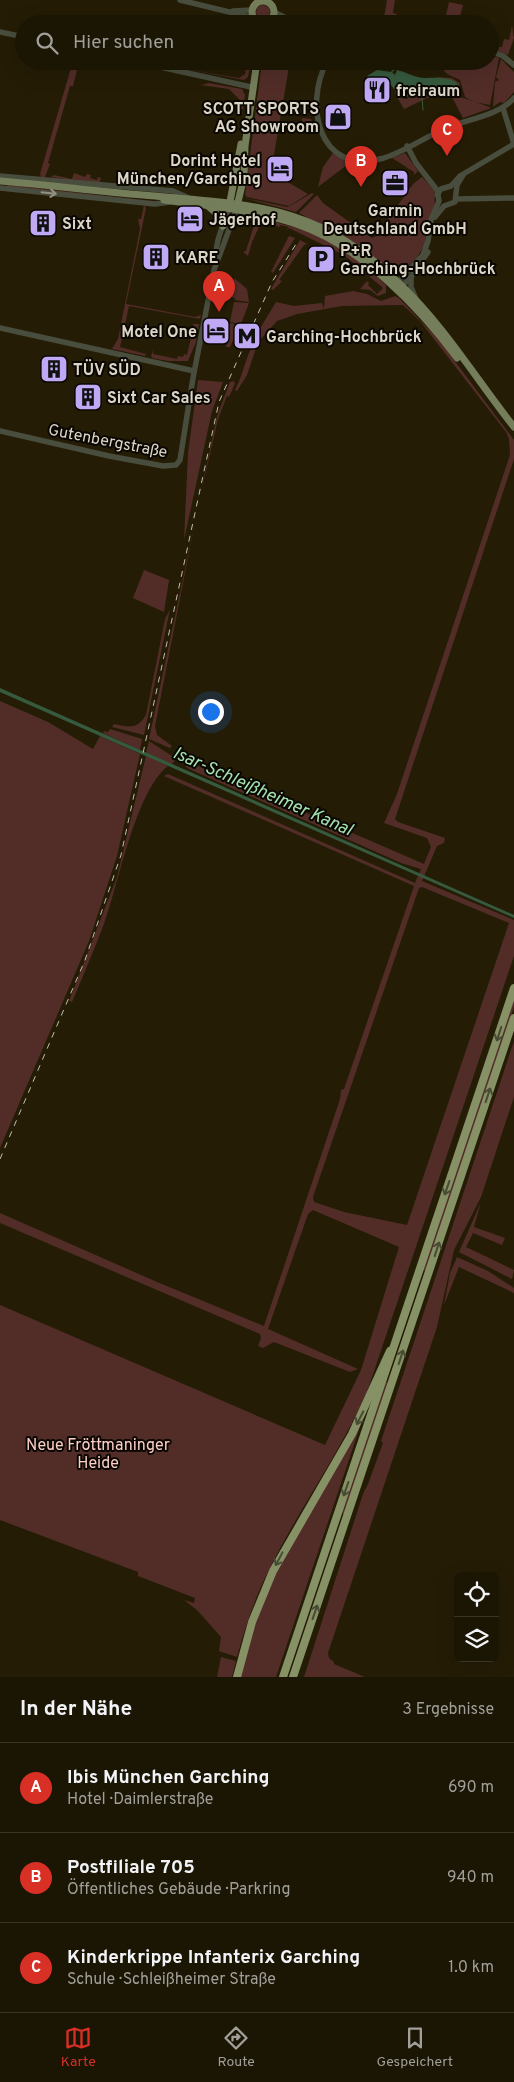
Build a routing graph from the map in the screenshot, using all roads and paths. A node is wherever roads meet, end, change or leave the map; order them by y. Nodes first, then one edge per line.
1 (180, 0) edge
2 (268, 2) edge
3 (258, 3) edge
4 (231, 11) junction
5 (241, 15) edge
6 (254, 15) edge
7 (270, 15) edge
8 (0, 32) edge
9 (15, 35) edge
10 (499, 54) edge
11 (514, 65) edge
12 (173, 70) edge
13 (255, 70) edge
14 (323, 70) edge
15 (252, 88) junction
16 (514, 98) edge
17 (503, 108) junction
18 (512, 129) edge
19 (514, 144) edge
20 (407, 146) junction
21 (463, 175) junction
22 (0, 176) edge
23 (430, 181) junction
24 (0, 182) edge
25 (446, 187) junction
26 (0, 188) edge
27 (147, 196) junction
28 (456, 196) junction
29 (189, 198) junction
30 (438, 198) junction
31 (514, 198) edge
32 (172, 201) junction
33 (208, 206) junction
34 (233, 206) junction
35 (444, 206) junction
36 (223, 226) junction
37 (217, 261) junction
38 (412, 277) junction
39 (397, 287) junction
40 (417, 302) junction
41 (0, 328) edge
42 (194, 371) junction
43 (514, 427) edge
44 (0, 431) edge
45 (514, 434) edge
46 (514, 988) edge
47 (514, 1018) edge
48 (395, 1343) junction
49 (237, 1677) edge
50 (283, 1677) edge
51 (295, 1677) edge

1 - 4 street
2 - 3 main road
2 - 7 main road
3 - 4 street
3 - 6 main road
4 - 5 street
8 - 9 street
10 - 11 street
12 - 15 street
13 - 15 main road
14 - 20 street
15 - 34 main road
16 - 17 street
17 - 18 street
17 - 20 street
18 - 19 street
19 - 21 street
20 - 23 street
21 - 25 street
21 - 28 street
22 - 29 street
23 - 25 street
23 - 30 street
24 - 27 main road
25 - 28 street
25 - 30 street
26 -> 32 street
27 - 29 main road
27 - 32 main road
28 - 31 street
28 - 35 street
29 - 34 main road
30 - 35 street
30 - 39 street
32 - 33 main road
33 - 34 main road
33 - 36 main road
34 - 36 street
34 - 37 street
34 - 39 main road
35 - 38 street
36 - 37 street
37 - 42 street
38 - 39 street
38 - 40 street
39 - 40 main road
39 - 45 main road
40 - 43 main road
41 - 42 street
42 - 44 street, Gutenbergstraße
46 -> 48 highway
51 -> 47 highway
48 -> 49 highway
48 -> 50 highway

